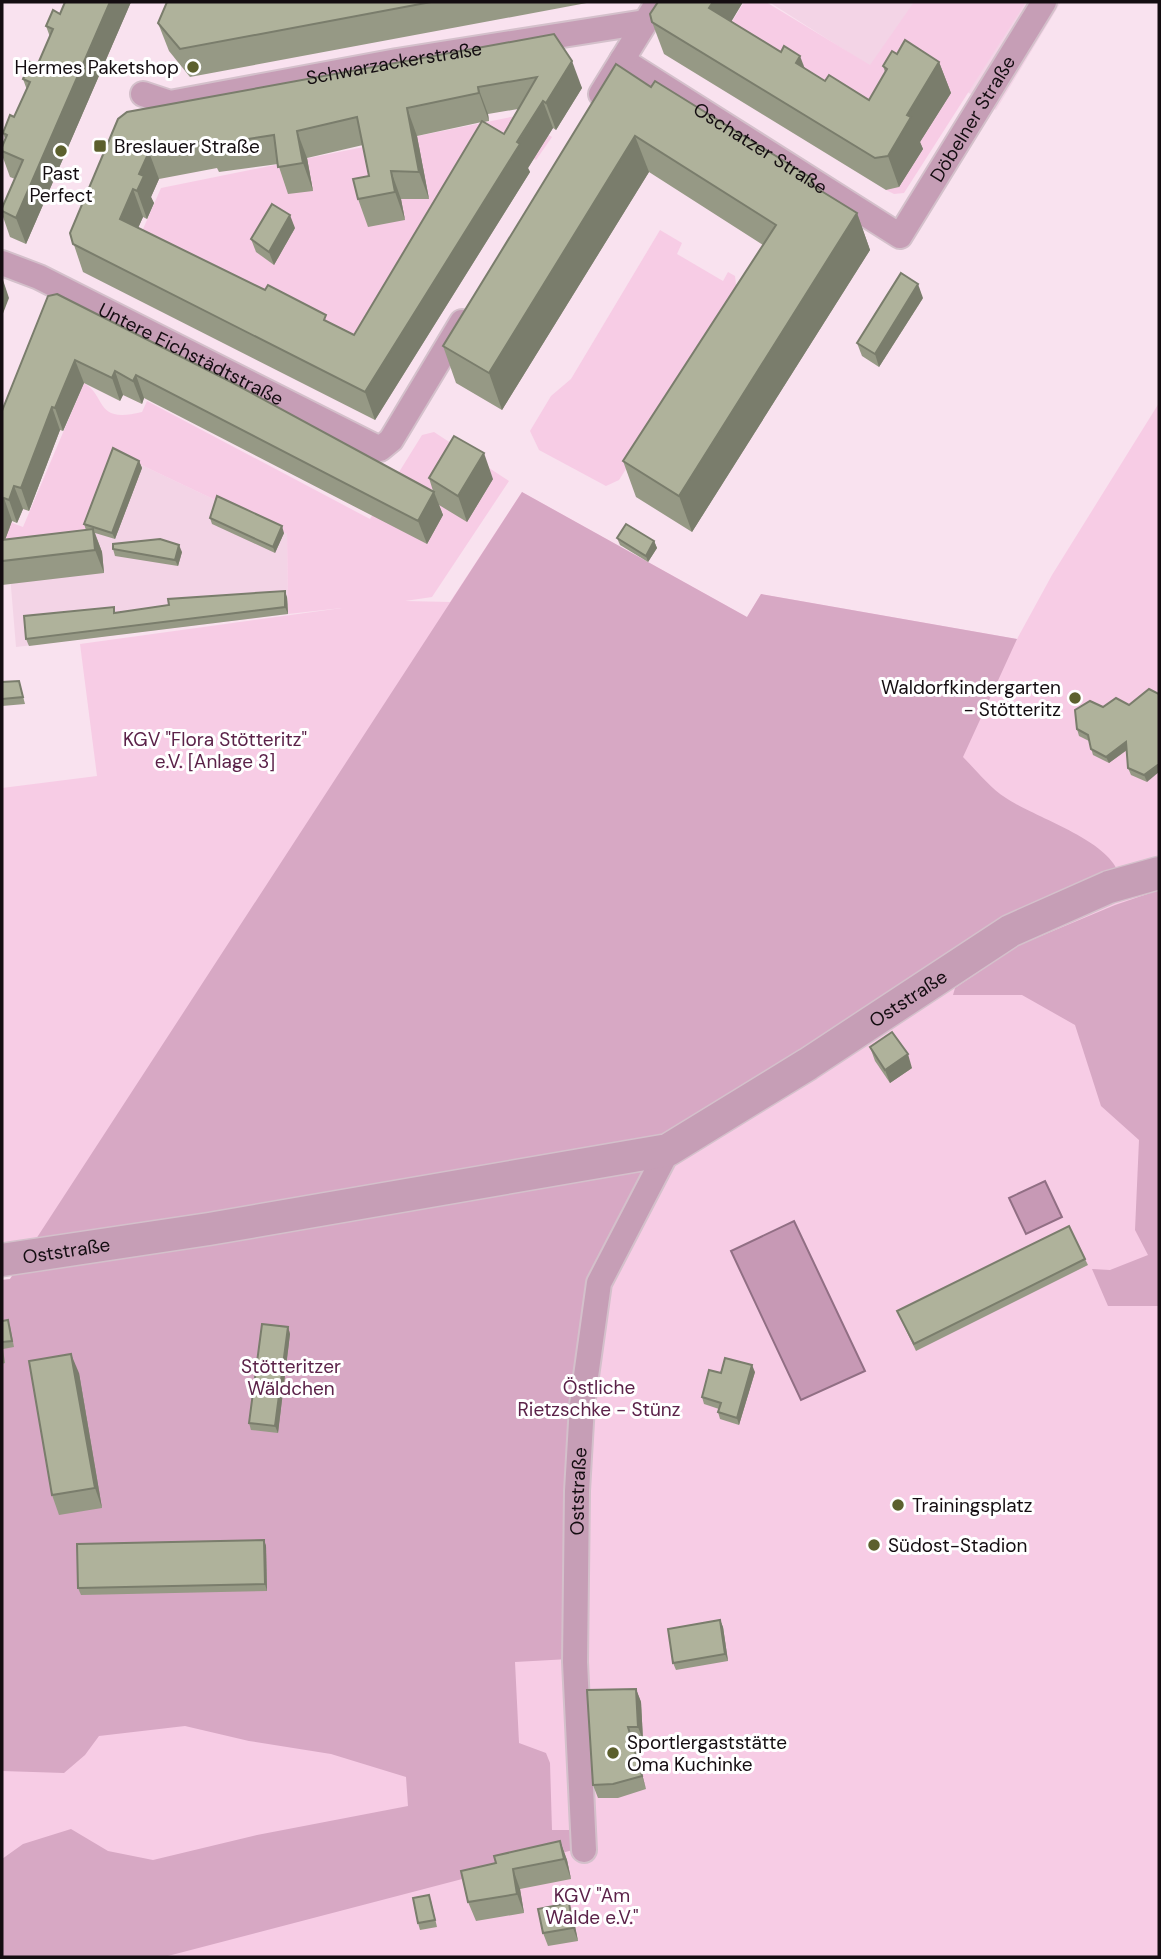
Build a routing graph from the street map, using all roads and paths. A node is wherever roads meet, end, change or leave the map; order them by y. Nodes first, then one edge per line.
1 (1044, 2) edge
2 (652, 12) edge
3 (622, 60) junction
4 (143, 94) dead end
5 (588, 116) edge
6 (900, 236) joint
7 (2, 263) edge
8 (472, 305) edge
9 (1159, 873) edge
10 (668, 1150) junction
11 (2, 1260) edge
12 (584, 1850) dead end

1 - 6 street, Döbelner Straße
2 - 3 street
2 - 4 street, Schwarzackerstraße
3 - 5 street
3 - 6 street, Oschatzer Straße
7 - 8 street, Untere Eichstädtstraße
9 - 10 street, Oststraße
10 - 11 street, Oststraße
10 - 12 street, Oststraße

